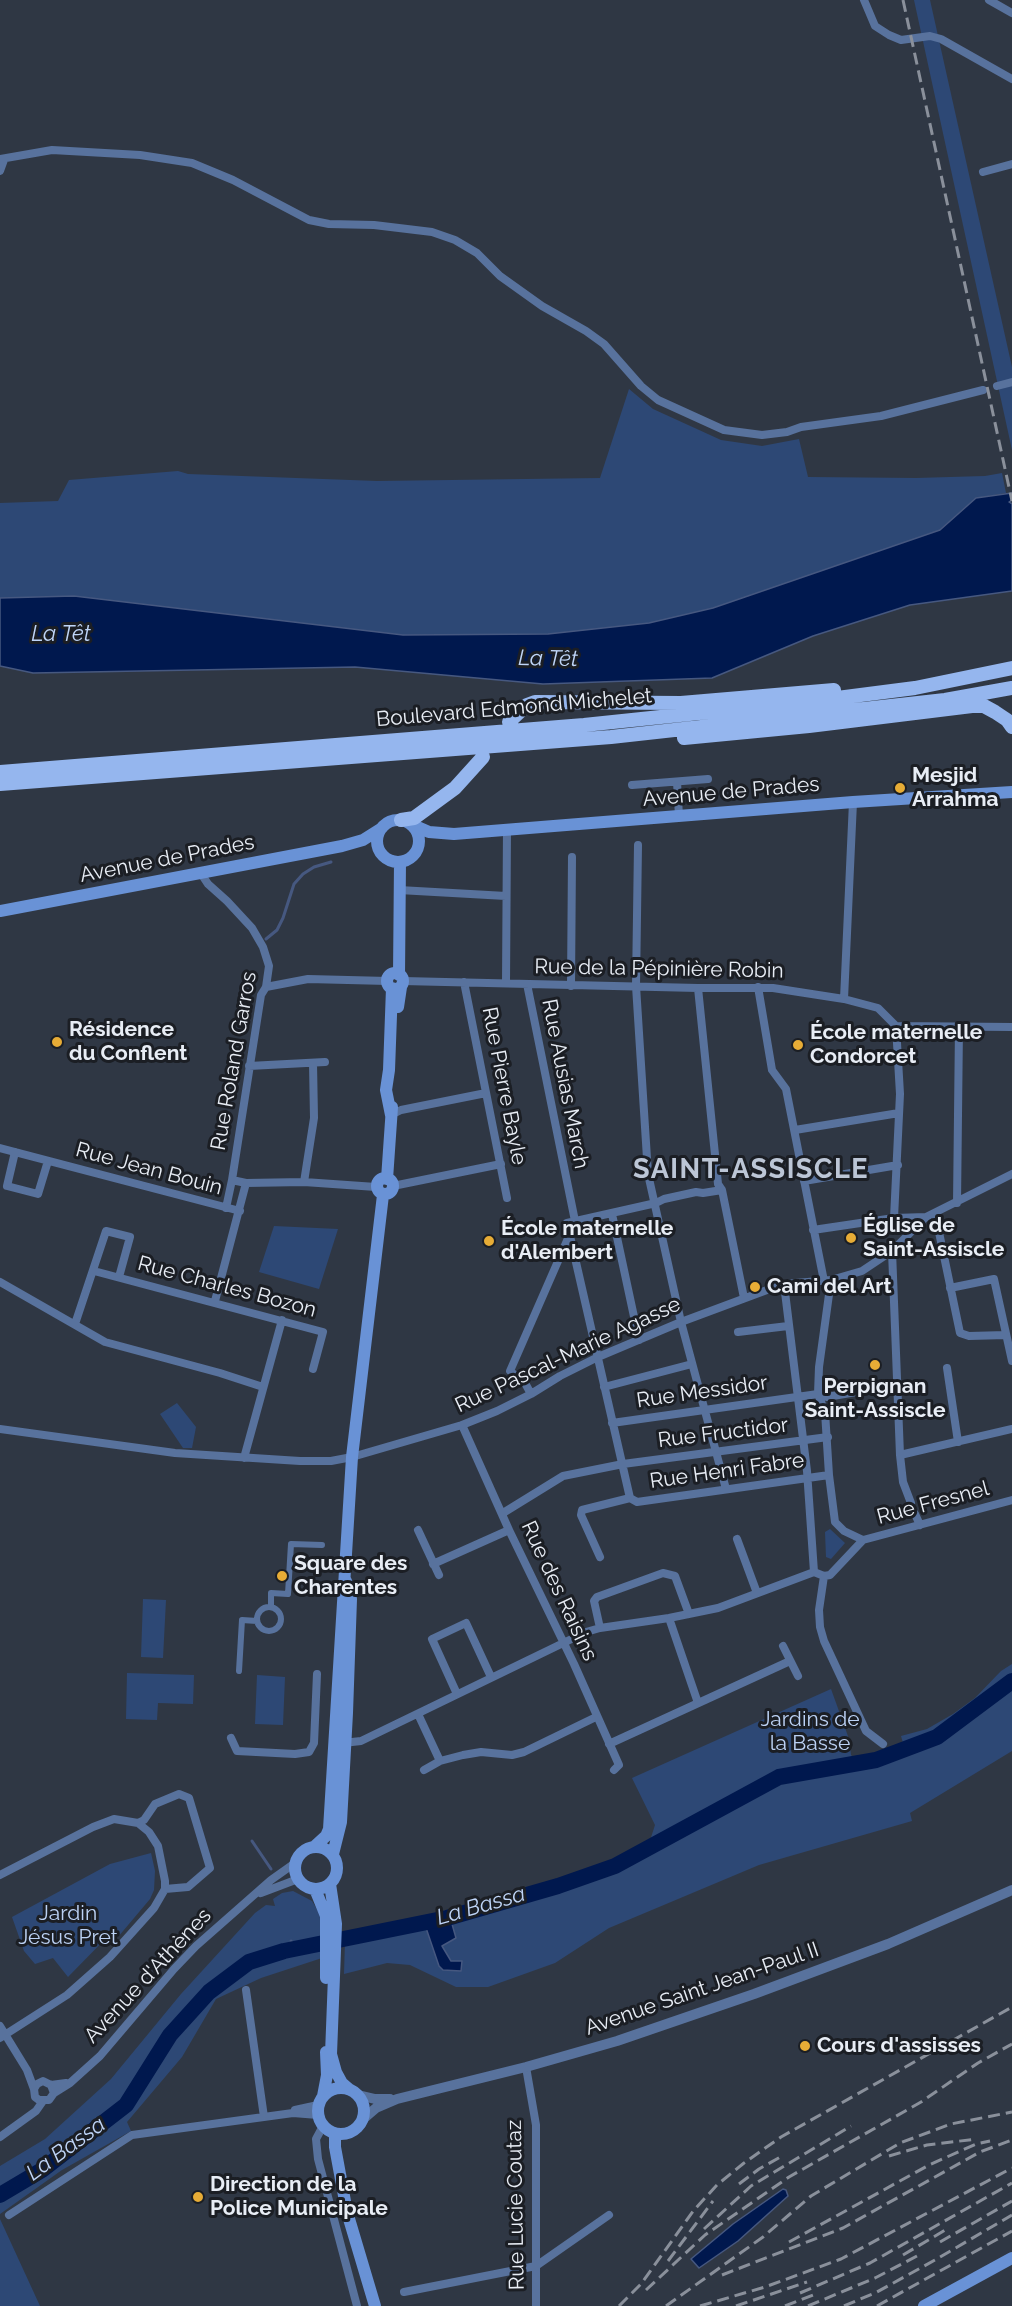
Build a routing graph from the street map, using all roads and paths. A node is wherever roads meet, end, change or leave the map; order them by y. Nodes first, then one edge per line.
1 (864, 0) edge
2 (989, 0) edge
3 (1012, 13) edge
4 (1012, 79) edge
5 (2, 159) edge
6 (1012, 164) edge
7 (0, 171) edge
8 (983, 172) dead end
9 (1012, 382) edge
10 (997, 386) dead end
11 (983, 390) dead end
12 (1012, 667) edge
13 (1012, 688) edge
14 (681, 703) junction
15 (670, 716) junction
16 (509, 722) dead end
17 (1012, 727) edge
18 (610, 737) junction
19 (483, 757) dead end
20 (0, 771) edge
21 (18, 776) junction
22 (708, 779) dead end
23 (677, 782) junction
24 (632, 784) dead end
25 (0, 785) edge
26 (1012, 792) edge
27 (853, 802) junction
28 (679, 816) junction
29 (407, 823) junction
30 (382, 828) junction
31 (507, 829) junction
32 (454, 834) junction
33 (638, 845) dead end
34 (342, 846) junction
35 (418, 848) junction
36 (379, 850) junction
37 (572, 857) dead end
38 (400, 862) junction
39 (200, 872) junction
40 (399, 890) junction
41 (506, 896) junction
42 (0, 910) edge
43 (396, 981) junction
44 (464, 982) junction
45 (506, 982) junction
46 (526, 984) junction
47 (571, 986) junction
48 (636, 986) junction
49 (266, 987) junction
50 (758, 987) junction
51 (698, 988) junction
52 (844, 999) junction
53 (896, 1026) junction
54 (959, 1027) junction
55 (1012, 1027) edge
56 (325, 1062) dead end
57 (313, 1063) junction
58 (249, 1066) junction
59 (486, 1093) junction
60 (899, 1113) junction
61 (391, 1115) junction
62 (795, 1130) junction
63 (0, 1148) edge
64 (15, 1152) junction
65 (48, 1161) junction
66 (501, 1164) junction
67 (898, 1165) junction
68 (1012, 1174) edge
69 (232, 1180) junction
70 (804, 1181) junction
71 (304, 1182) junction
72 (246, 1183) junction
73 (385, 1186) junction
74 (722, 1190) junction
75 (507, 1198) dead end
76 (656, 1203) junction
77 (957, 1203) junction
78 (226, 1208) junction
79 (240, 1212) junction
80 (935, 1213) junction
81 (612, 1214) junction
82 (926, 1217) junction
83 (894, 1218) junction
84 (575, 1221) junction
85 (813, 1230) junction
86 (570, 1236) junction
87 (892, 1251) junction
88 (94, 1270) junction
89 (119, 1277) junction
90 (827, 1280) junction
91 (0, 1282) edge
92 (784, 1284) junction
93 (950, 1288) junction
94 (744, 1298) junction
95 (215, 1302) junction
96 (282, 1320) junction
97 (681, 1322) junction
98 (75, 1324) junction
99 (788, 1326) junction
100 (738, 1332) dead end
101 (1006, 1335) junction
102 (639, 1340) junction
103 (598, 1357) junction
104 (1012, 1361) edge
105 (692, 1364) junction
106 (947, 1368) dead end
107 (313, 1369) dead end
108 (897, 1385) junction
109 (263, 1387) junction
110 (604, 1387) junction
111 (531, 1394) junction
112 (818, 1394) junction
113 (796, 1397) junction
114 (704, 1409) junction
115 (612, 1423) junction
116 (462, 1425) junction
117 (0, 1429) edge
118 (1012, 1429) edge
119 (828, 1437) junction
120 (803, 1441) junction
121 (958, 1442) junction
122 (715, 1452) junction
123 (900, 1455) junction
124 (352, 1457) junction
125 (244, 1458) junction
126 (623, 1464) junction
127 (829, 1475) junction
128 (808, 1478) junction
129 (726, 1490) junction
130 (630, 1498) junction
131 (1012, 1500) edge
132 (911, 1503) dead end
133 (503, 1514) junction
134 (915, 1514) dead end
135 (920, 1525) junction
136 (418, 1530) dead end
137 (509, 1530) junction
138 (738, 1539) dead end
139 (863, 1540) junction
140 (322, 1545) dead end
141 (600, 1557) dead end
142 (434, 1564) junction
143 (814, 1572) junction
144 (439, 1575) dead end
145 (824, 1576) junction
146 (345, 1578) junction
147 (757, 1593) junction
148 (271, 1607) junction
149 (689, 1614) junction
150 (669, 1618) junction
151 (257, 1621) junction
152 (600, 1628) junction
153 (562, 1642) junction
154 (783, 1646) dead end
155 (789, 1661) junction
156 (239, 1671) dead end
157 (317, 1674) dead end
158 (798, 1676) dead end
159 (491, 1677) junction
160 (458, 1695) junction
161 (698, 1703) junction
162 (418, 1714) junction
163 (596, 1717) junction
164 (231, 1738) dead end
165 (339, 1742) junction
166 (609, 1744) junction
167 (883, 1744) dead end
168 (440, 1761) junction
169 (424, 1770) dead end
170 (614, 1770) dead end
171 (138, 1823) junction
172 (314, 1846) junction
173 (333, 1854) junction
174 (296, 1863) junction
175 (0, 1875) edge
176 (298, 1879) junction
177 (330, 1884) junction
178 (165, 1888) junction
179 (315, 1889) junction
180 (1012, 1890) edge
181 (255, 1895) junction
182 (332, 1924) junction
183 (331, 1956) junction
184 (246, 1990) dead end
185 (0, 2026) edge
186 (2, 2037) edge
187 (526, 2067) junction
188 (27, 2070) junction
189 (49, 2086) junction
190 (353, 2092) junction
191 (38, 2096) junction
192 (397, 2099) junction
193 (321, 2110) junction
194 (264, 2117) junction
195 (362, 2120) junction
196 (341, 2133) junction
197 (0, 2137) edge
198 (9, 2215) dead end
199 (609, 2215) dead end
200 (1012, 2258) edge
201 (536, 2266) junction
202 (404, 2292) dead end
203 (357, 2306) edge
204 (375, 2306) edge
205 (536, 2306) edge
206 (924, 2306) edge

1 - 4 street
2 - 3 street
5 - 7 street
5 - 11 street
6 - 8 street
9 - 10 street
12 - 14 highway
12 - 15 highway, Boulevard Edmond Michelet
13 - 18 highway, Boulevard Edmond Michelet
14 - 15 highway
14 - 16 highway
15 - 21 highway, Boulevard Edmond Michelet
17 - 18 highway
18 - 21 highway, Boulevard Edmond Michelet
19 - 29 highway
20 - 21 highway
21 - 25 highway
22 - 23 street
23 - 24 street
23 - 28 street
26 - 27 main road, Avenue de Prades
27 - 28 main road, Avenue de Prades
27 - 52 street
28 - 31 main road, Avenue de Prades
29 - 30 main road
29 - 32 main road, Avenue de Prades
29 - 35 main road
30 - 34 main road, Avenue de Prades
30 - 36 main road
31 - 32 main road, Avenue de Prades
31 - 41 street
32 - 35 main road, Avenue de Prades
33 - 48 street
34 - 36 main road, Avenue de Prades
34 - 39 main road, Avenue de Prades
35 - 38 main road
36 - 38 main road
37 - 47 street
38 - 40 main road
39 - 42 main road, Avenue de Prades
39 - 49 street, Rue Roland Garros
40 - 41 street
40 - 43 main road
41 - 45 street
43 - 44 street, Rue de la Pépinière Robin
43 - 49 street, Rue de la Pépinière Robin
43 - 61 main road
44 - 45 street, Rue de la Pépinière Robin
44 - 59 street, Rue Pierre Bayle
45 - 46 street, Rue de la Pépinière Robin
46 - 47 street, Rue de la Pépinière Robin
46 - 84 street, Rue Ausias March
47 - 48 street, Rue de la Pépinière Robin
48 - 51 street, Rue de la Pépinière Robin
48 - 76 street
49 - 58 street, Rue Roland Garros
50 - 51 street, Rue de la Pépinière Robin
50 - 52 street, Rue de la Pépinière Robin
50 - 62 street
51 - 74 street
52 - 53 street, Rue de la Pépinière Robin
53 - 54 street
53 - 60 street
54 - 55 street
54 - 77 street
56 - 57 street
57 - 58 street
57 - 71 street
58 - 69 street, Rue Roland Garros
59 - 61 street
59 - 66 street, Rue Pierre Bayle
60 - 62 street
60 - 67 street
61 - 73 main road
62 - 70 street
63 - 64 street, Rue Jean Bouin
64 - 65 street, Rue Jean Bouin
64 - 65 street, Rue Jean Bouin
65 - 78 street, Rue Jean Bouin
66 - 73 street
66 - 75 street, Rue Pierre Bayle
67 - 70 street
67 - 83 street
68 - 77 street, Rue Pascal-Marie Agasse
69 - 72 street
69 - 78 street, Rue Roland Garros
70 - 85 street
71 - 72 street
71 - 73 street
72 - 79 street
73 - 124 main road
74 - 76 street
74 - 94 street
76 - 81 street
76 - 97 street
77 - 80 street, Rue Pascal-Marie Agasse
78 - 79 street, Rue Jean Bouin
79 - 95 street
80 - 82 street, Rue Pascal-Marie Agasse
80 - 93 street
81 - 84 street
81 - 102 street
82 - 83 street
82 - 87 street, Rue Pascal-Marie Agasse
83 - 85 street
84 - 86 street
85 - 90 street
86 - 103 street
86 - 111 street
87 - 90 street, Rue Pascal-Marie Agasse
87 - 108 street
88 - 89 street, Rue Charles Bozon
88 - 89 street, Rue Charles Bozon
88 - 98 street, Rue Charles Bozon
89 - 95 street, Rue Charles Bozon
90 - 92 street, Rue Pascal-Marie Agasse
90 - 112 street, Rue Fresnel
91 - 98 street
92 - 94 street, Rue Pascal-Marie Agasse
92 - 99 street
93 - 101 street
93 - 101 street
94 - 97 street, Rue Pascal-Marie Agasse
95 - 96 street, Rue Charles Bozon
96 - 107 street, Rue Charles Bozon
96 - 109 street
97 - 102 street, Rue Pascal-Marie Agasse
97 - 105 street
98 - 109 street
99 - 100 street
99 - 113 street
101 - 104 street
102 - 103 street, Rue Pascal-Marie Agasse
103 - 110 street
103 - 111 street, Rue Pascal-Marie Agasse
105 - 110 street
105 - 114 street
106 - 121 street
108 - 112 street, Rue Messidor
108 - 123 street
109 - 125 street
110 - 115 street
111 - 116 street, Rue Pascal-Marie Agasse
112 - 113 street, Rue Messidor
112 - 119 street, Rue Fresnel
113 - 114 street, Rue Messidor
113 - 120 street
114 - 115 street, Rue Messidor
114 - 122 street
115 - 126 street
116 - 124 street, Rue Pascal-Marie Agasse
116 - 133 street, Rue des Raisins
117 - 125 street, Rue Pascal-Marie Agasse
118 - 121 street
119 - 120 street, Rue Fructidor
119 - 127 street, Rue Fresnel
120 - 122 street, Rue Fructidor
120 - 128 street
121 - 123 street
122 - 126 street, Rue Fructidor
122 - 129 street
123 - 132 street
124 - 125 street, Rue Pascal-Marie Agasse
124 - 146 main road
126 - 130 street
126 - 133 street, Rue Fructidor
127 - 128 street, Rue Henri Fabre
127 - 139 street, Rue Fresnel
128 - 129 street, Rue Henri Fabre
128 - 143 street
129 - 130 street, Rue Henri Fabre
130 - 141 street, Rue Henri Fabre
131 - 135 street, Rue Fresnel
133 - 137 street, Rue des Raisins
134 - 135 street
135 - 139 street, Rue Fresnel
136 - 142 street
137 - 142 street
137 - 153 street, Rue des Raisins
138 - 147 street
139 - 145 street, Rue Fresnel
140 - 148 street
142 - 144 street
143 - 145 street
143 - 147 street
145 - 167 street
146 - 165 main road
146 - 165 main road
147 - 149 street
148 - 151 street
148 - 151 street
149 - 150 street
149 - 152 street
150 - 152 street
150 - 161 street
151 - 156 street
152 - 153 street
153 - 159 street
153 - 163 street, Rue des Raisins
154 - 155 street
155 - 158 street
155 - 161 street
157 - 164 street
159 - 160 street
159 - 160 street
160 - 162 street
161 - 166 street
162 - 165 street
162 - 168 street
163 - 166 street, Rue des Raisins
163 - 168 street
165 - 172 main road
165 - 173 main road
166 - 170 street, Rue des Raisins
168 - 169 street
171 - 175 street
171 - 178 street
171 - 178 street
172 - 173 main road
172 - 174 main road
173 - 177 main road
174 - 176 main road
174 - 181 street, Avenue d'Athènes
176 - 179 main road
176 - 181 street, Avenue d'Athènes
177 - 179 main road
177 - 182 main road
178 - 186 street
179 - 182 main road
180 - 187 street, Avenue Saint Jean-Paul II
181 - 189 street, Avenue d'Athènes
182 - 183 main road
183 - 190 main road
183 - 193 main road
184 - 194 street
185 - 186 street
186 - 188 street
187 - 192 street, Avenue Saint Jean-Paul II
187 - 201 street, Rue Lucie Coutaz
188 - 189 street
188 - 191 street
189 - 191 street
189 - 191 street
190 - 192 street
190 - 193 main road
190 - 195 main road
191 - 197 street
192 - 195 street
193 - 194 street
193 - 196 main road
193 - 203 street
194 - 198 street
195 - 196 main road
196 - 204 main road
199 - 201 street
200 - 206 main road
201 - 202 street
201 - 205 street, Rue Lucie Coutaz

